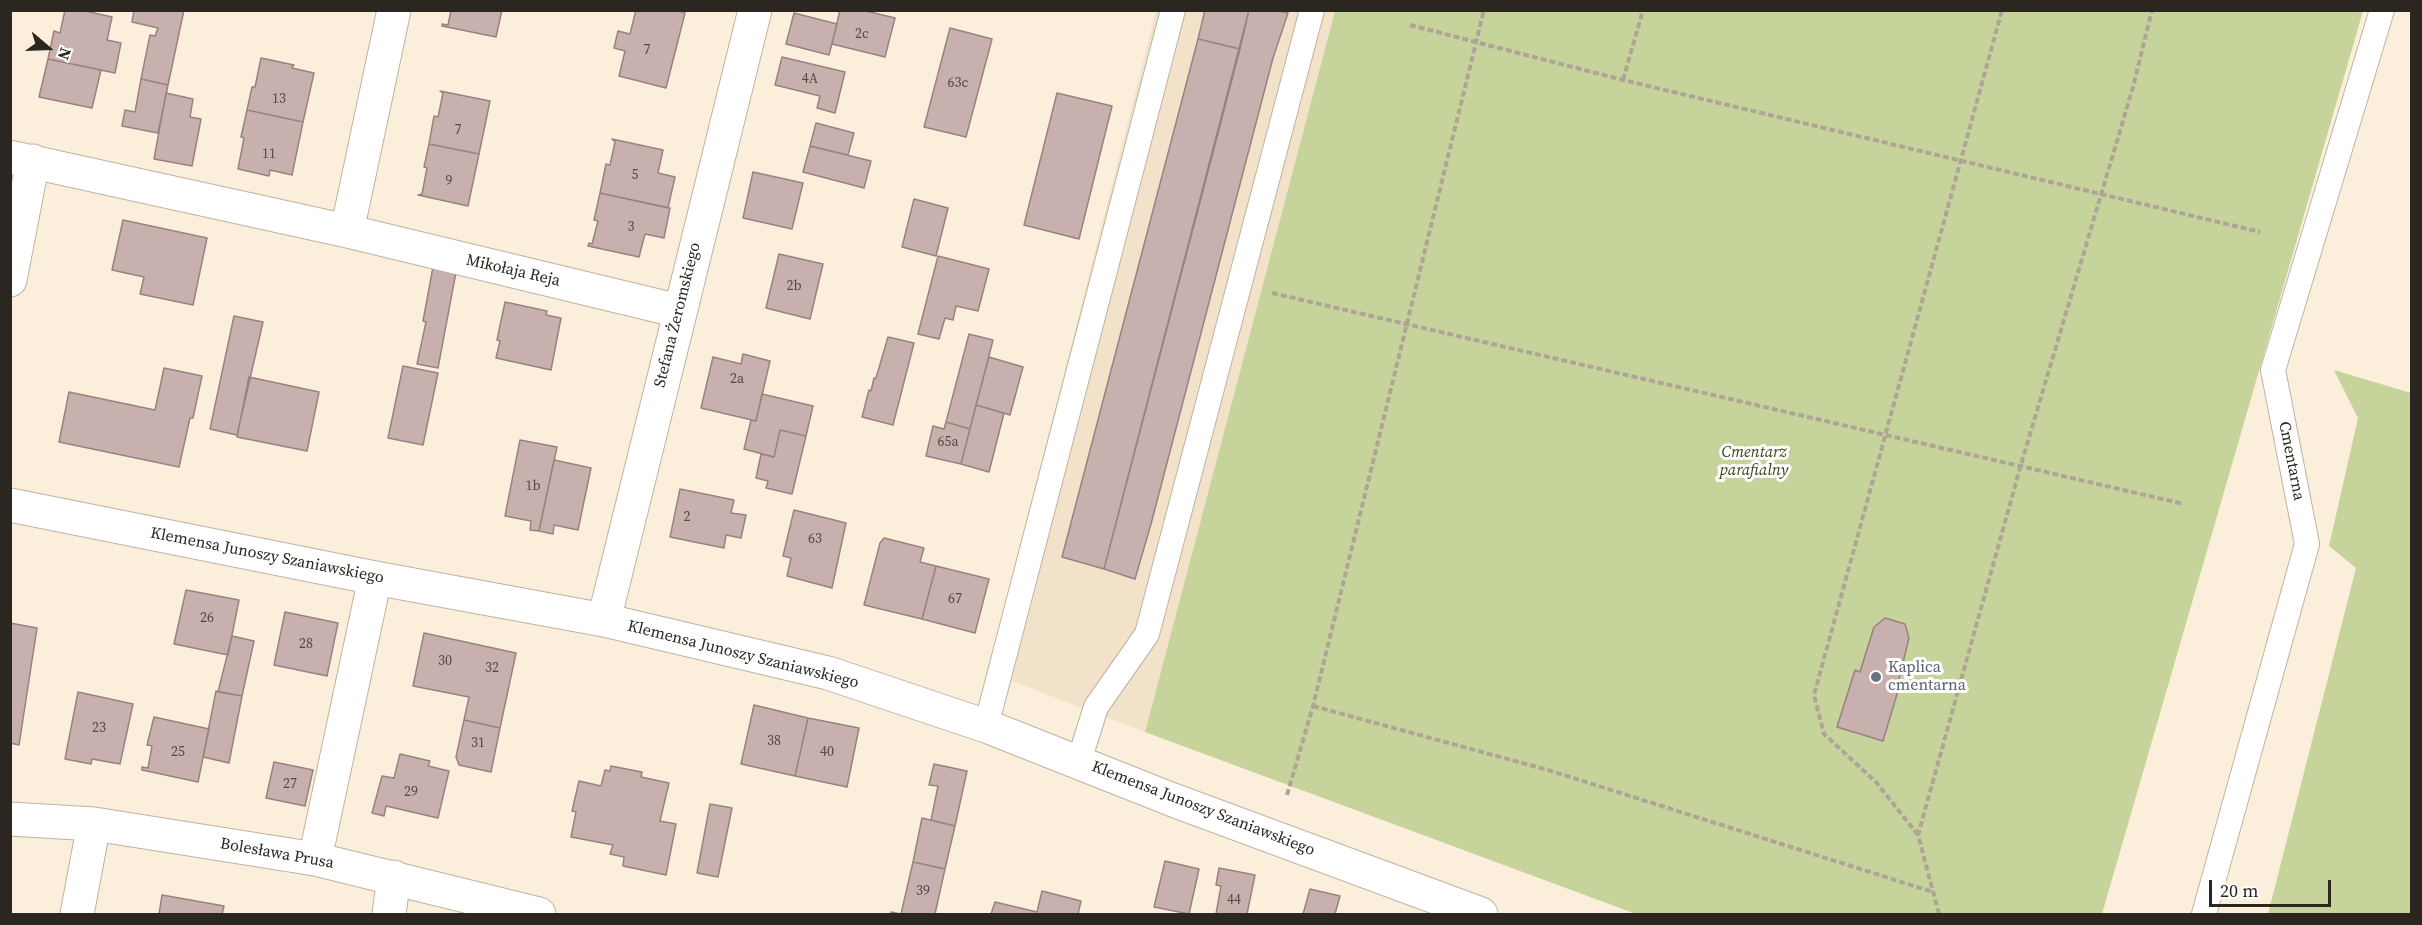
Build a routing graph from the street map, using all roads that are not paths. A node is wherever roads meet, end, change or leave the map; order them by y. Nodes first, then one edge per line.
1 (394, 10) edge
2 (755, 10) edge
3 (1173, 10) edge
4 (1312, 10) edge
5 (2382, 10) edge
6 (22, 159) edge
7 (347, 231) junction
8 (10, 280) edge
9 (679, 310) junction
10 (10, 505) edge
11 (375, 578) junction
12 (604, 620) junction
13 (986, 726) junction
14 (1079, 761) junction
15 (10, 819) edge
16 (94, 824) junction
17 (315, 859) junction
18 (394, 877) junction
19 (77, 915) edge
20 (389, 915) edge
21 (539, 915) edge
22 (1481, 915) edge
23 (2204, 915) edge

1 - 7 street
2 - 9 street, Stefana Żeromskiego
3 - 13 lane
4 - 14 lane
5 - 23 lane, Cmentarna
6 - 7 street, Mikołaja Reja
6 - 8 street, Mikołaja Reja
7 - 9 street, Mikołaja Reja
9 - 12 street, Stefana Żeromskiego
10 - 11 street, Klemensa Junoszy Szaniawskiego
11 - 12 street, Klemensa Junoszy Szaniawskiego
11 - 17 street
12 - 13 street, Klemensa Junoszy Szaniawskiego
13 - 14 street, Klemensa Junoszy Szaniawskiego
14 - 22 street, Klemensa Junoszy Szaniawskiego
15 - 16 street, Bolesława Prusa
16 - 17 street, Bolesława Prusa
16 - 19 street
17 - 18 street, Bolesława Prusa
18 - 20 street
18 - 21 street, Bolesława Prusa

